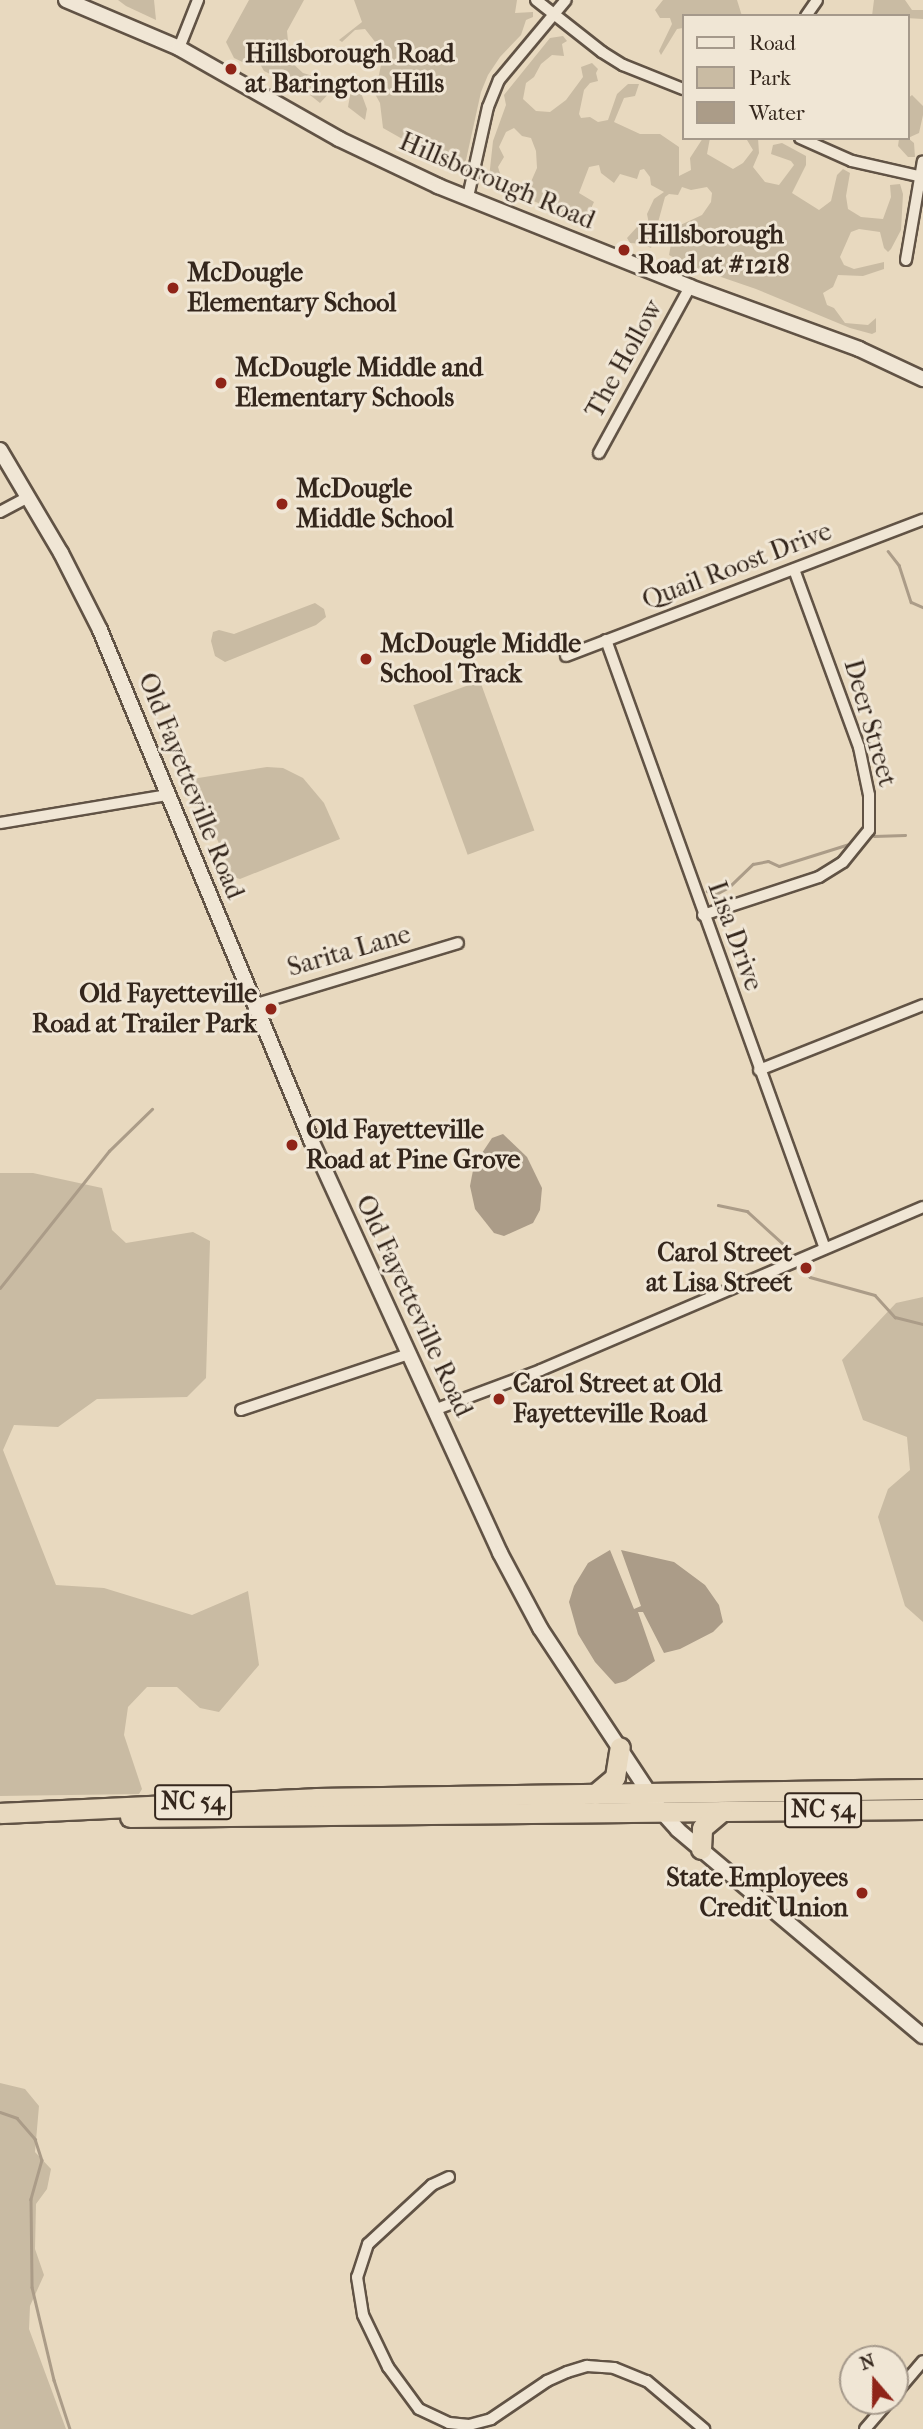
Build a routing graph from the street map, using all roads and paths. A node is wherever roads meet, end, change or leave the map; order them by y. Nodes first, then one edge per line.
1 (65, 0) edge
2 (198, 0) edge
3 (536, 0) edge
4 (566, 0) edge
5 (85, 4) edge
6 (554, 15) junction
7 (179, 48) junction
8 (682, 89) edge
9 (805, 140) edge
10 (923, 161) edge
11 (921, 177) edge
12 (468, 197) junction
13 (906, 260) dead end
14 (690, 287) junction
15 (923, 379) edge
16 (0, 450) edge
17 (599, 453) dead end
18 (28, 497) junction
19 (0, 512) edge
20 (923, 520) edge
21 (794, 569) junction
22 (606, 640) junction
23 (566, 656) dead end
24 (168, 795) junction
25 (0, 823) edge
26 (703, 915) junction
27 (458, 943) dead end
28 (253, 1005) junction
29 (923, 1005) edge
30 (760, 1070) junction
31 (923, 1207) edge
32 (824, 1247) junction
33 (408, 1354) junction
34 (241, 1410) dead end
35 (434, 1410) junction
36 (620, 1747) junction
37 (923, 1789) edge
38 (650, 1792) junction
39 (595, 1794) junction
40 (923, 1809) edge
41 (723, 1811) junction
42 (662, 1812) junction
43 (0, 1815) edge
44 (701, 1849) junction
45 (923, 2036) edge
46 (449, 2177) dead end
47 (923, 2361) edge
48 (909, 2378) edge
49 (877, 2415) edge
50 (704, 2429) edge
51 (865, 2429) edge

1 - 5 street, Hillsborough Road
2 - 7 street
3 - 6 street
4 - 6 street
5 - 7 street, Hillsborough Road
6 - 8 street
6 - 12 street
7 - 12 street, Hillsborough Road
9 - 11 street
10 - 11 street
11 - 13 street
12 - 14 street, Hillsborough Road
14 - 15 street, Hillsborough Road
14 - 17 street, The Hollow
16 - 18 street, Old Fayetteville Road
18 - 19 street
18 - 24 street, Old Fayetteville Road
20 - 21 street, Quail Roost Drive
21 - 22 street, Quail Roost Drive
21 - 26 street, Deer Street
22 - 23 street, Quail Roost Drive
22 - 26 street, Lisa Drive
24 - 25 street
24 - 28 street, Old Fayetteville Road
26 - 30 street, Lisa Drive
27 - 28 street, Sarita Lane
28 - 33 street, Old Fayetteville Road
29 - 30 street
30 - 32 street, Lisa Drive
31 - 32 street
32 - 35 street
33 - 34 street
33 - 35 street, Old Fayetteville Road
35 - 36 street, Old Fayetteville Road
36 - 38 street, Old Fayetteville Road
36 - 39 highway
37 - 38 highway, NC 54
38 - 39 highway, NC 54
38 - 42 street, Old Fayetteville Road
39 - 43 highway, NC 54
40 - 41 highway, NC 54
41 - 42 highway, NC 54
41 - 44 highway
42 - 43 highway, NC 54
42 - 44 street, Old Fayetteville Road
44 - 45 street, Old Fayetteville Road
46 - 50 street
47 - 48 street
49 - 51 street

